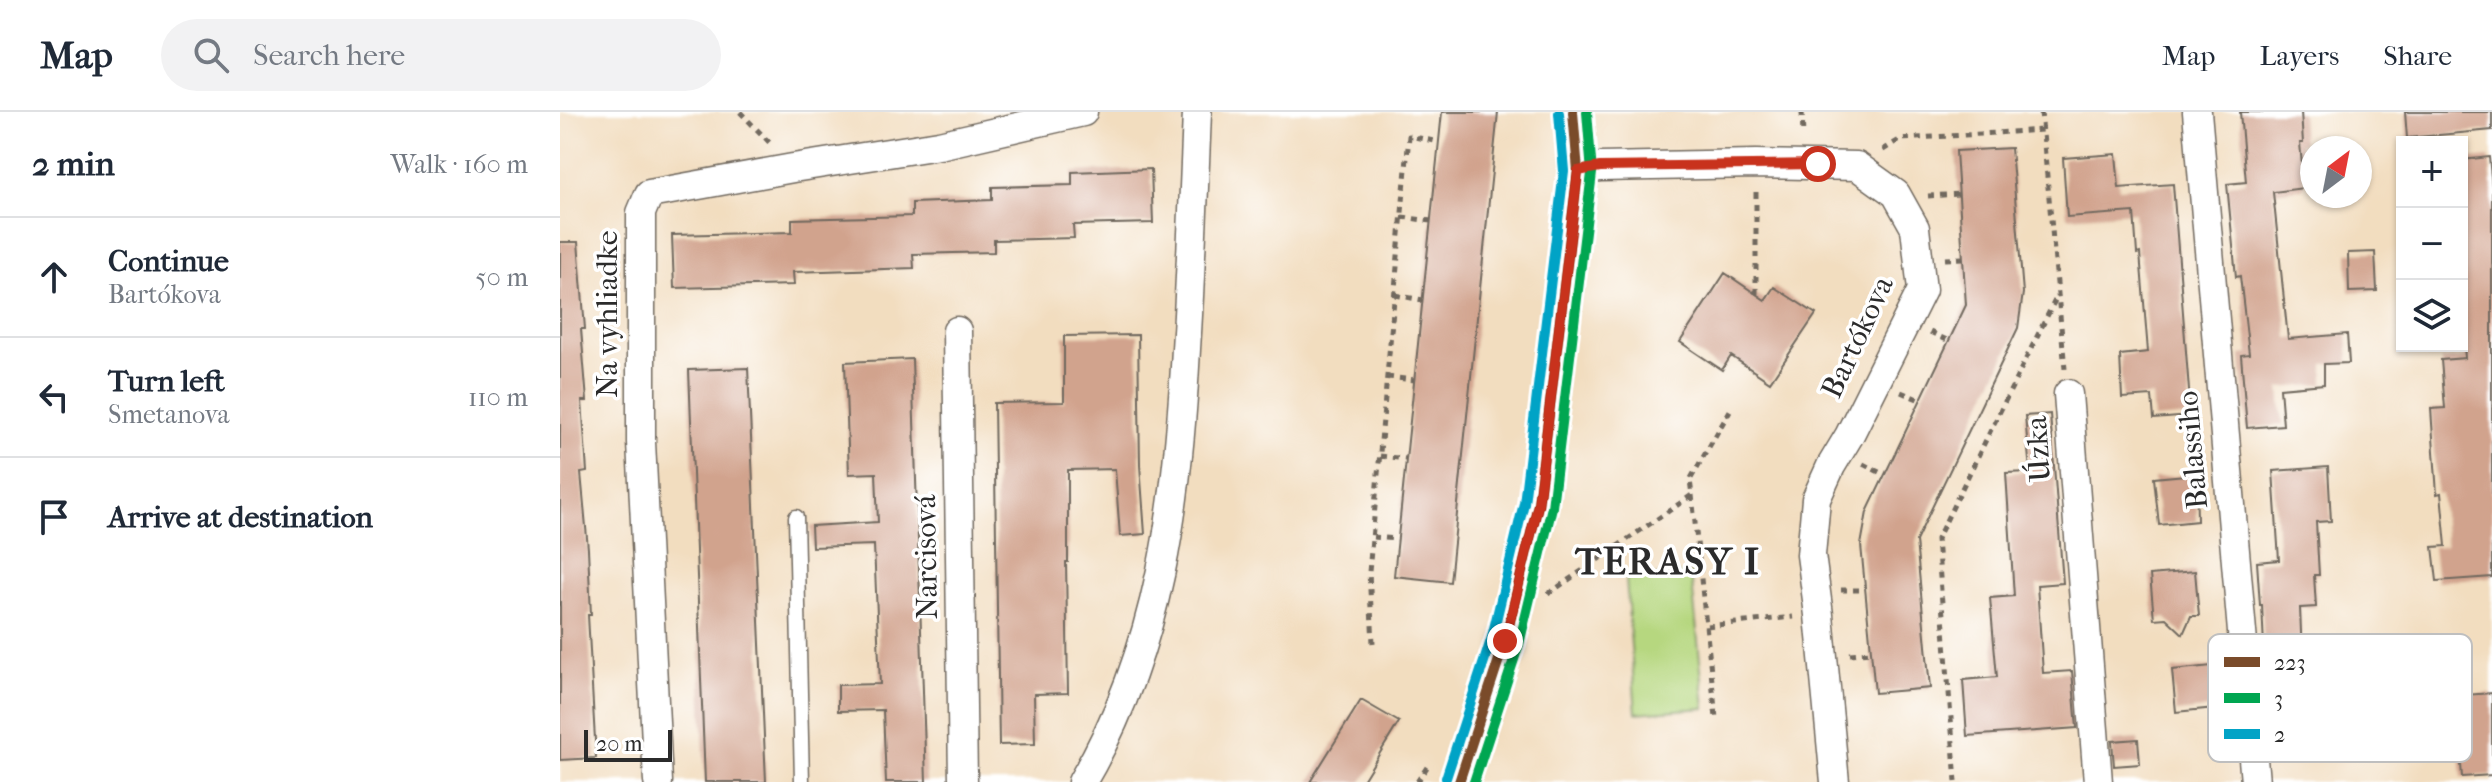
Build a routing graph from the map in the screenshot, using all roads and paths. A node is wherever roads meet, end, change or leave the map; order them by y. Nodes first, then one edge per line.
1 (740, 112) edge
2 (1083, 112) edge
3 (1197, 112) edge
4 (1573, 112) edge
5 (1802, 112) edge
6 (2041, 112) edge
7 (2197, 112) edge
8 (2043, 130) junction
9 (1439, 142) dead end
10 (1803, 145) dead end
11 (1756, 164) junction
12 (1857, 166) junction
13 (793, 168) junction
14 (1578, 171) junction
15 (1960, 194) dead end
16 (1919, 196) dead end
17 (1402, 217) junction
18 (1431, 221) dead end
19 (1756, 294) dead end
20 (2058, 294) junction
21 (1395, 295) junction
22 (1423, 300) dead end
23 (957, 331) dead end
24 (1387, 377) junction
25 (1415, 380) dead end
26 (2068, 394) joint
27 (1732, 407) dead end
28 (1380, 456) junction
29 (1406, 459) dead end
30 (1855, 460) dead end
31 (1885, 475) dead end
32 (1692, 495) junction
33 (796, 517) dead end
34 (1373, 537) junction
35 (1398, 539) dead end
36 (1865, 590) dead end
37 (1548, 595) dead end
38 (1826, 603) junction
39 (1707, 626) junction
40 (2242, 634) edge
41 (1373, 643) dead end
42 (1716, 718) dead end
43 (2253, 762) edge
44 (1459, 777) edge
45 (658, 782) edge
46 (802, 782) edge
47 (963, 782) edge
48 (1082, 782) edge
49 (1835, 782) edge
50 (1956, 782) edge
51 (2098, 782) edge
52 (2255, 782) edge

1 - 13 path
2 - 13 street, Na vyhliadke
3 - 48 street
4 - 14 street
5 - 10 path
6 - 8 path, Úzka
7 - 40 street, Balassiho
8 - 12 path
8 - 20 path, Úzka
9 - 17 path
11 - 12 street
11 - 14 street
11 - 19 path
12 - 38 street, Bartókova
13 - 45 street, Na vyhliadke
14 - 44 street
15 - 16 path
17 - 18 path
17 - 21 path
20 - 26 path, Úzka
20 - 50 path
21 - 22 path
21 - 24 path
23 - 47 street, Narcisová
24 - 25 path
24 - 28 path
26 - 51 street, Úzka
27 - 32 path
28 - 29 path
28 - 34 path
30 - 31 path
32 - 37 path
32 - 39 path
33 - 46 lane
34 - 35 path
34 - 41 path
36 - 38 path
38 - 39 path
38 - 49 street, Bartókova
39 - 42 path
43 - 52 street, Balassiho

